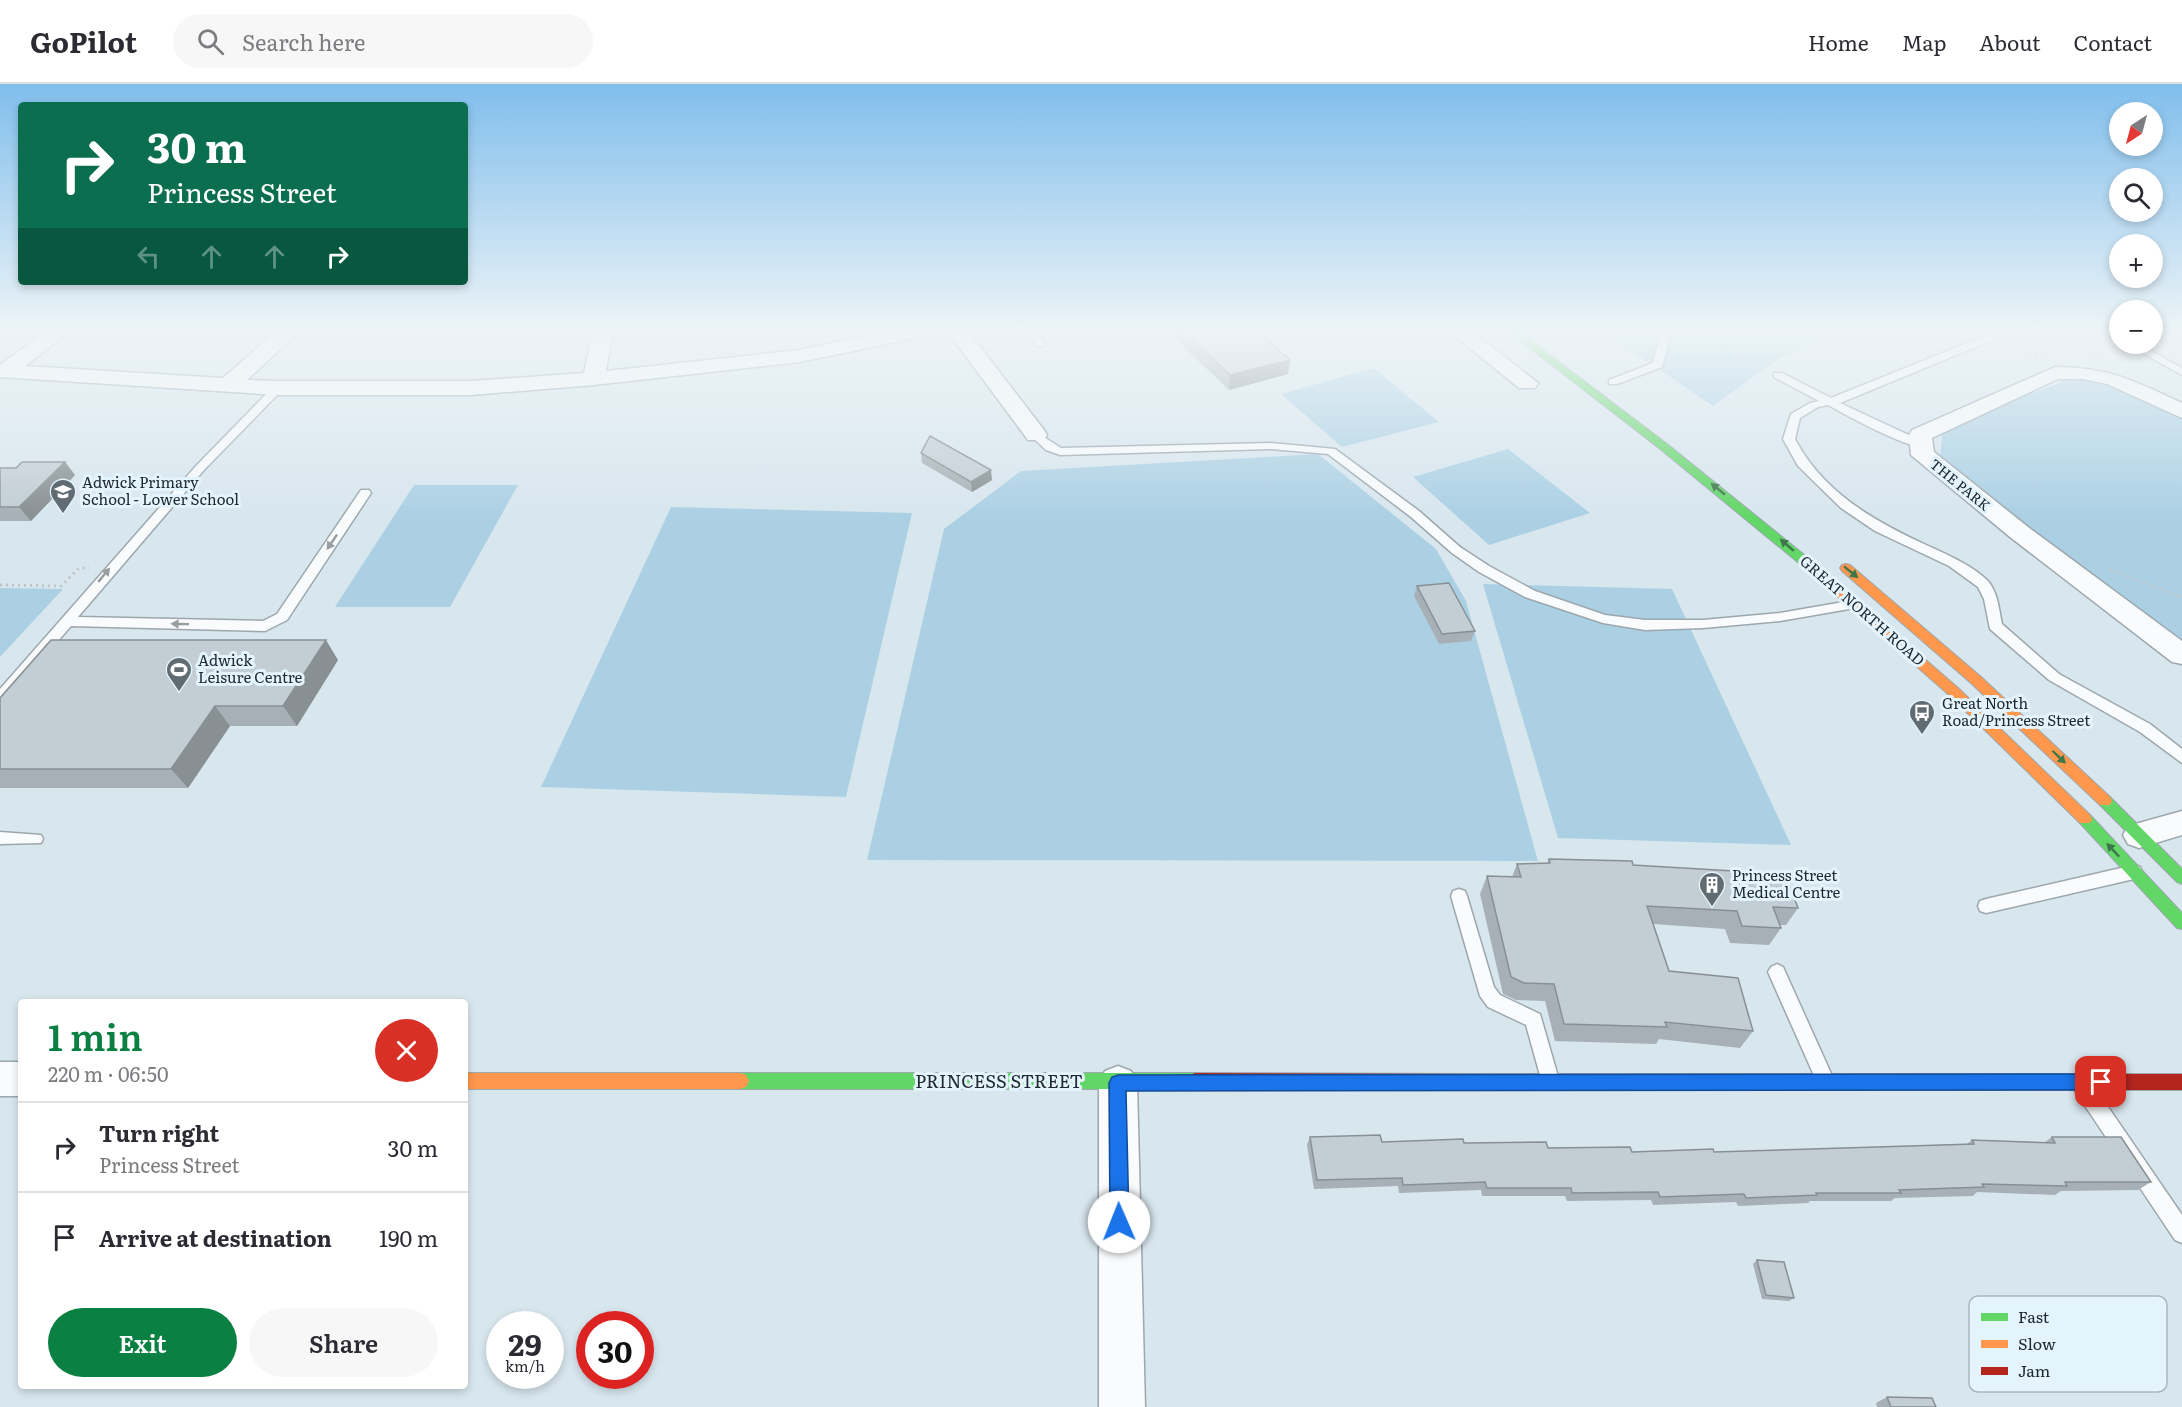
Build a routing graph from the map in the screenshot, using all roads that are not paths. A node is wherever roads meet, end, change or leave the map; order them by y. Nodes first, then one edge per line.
1 (273, 393) edge
2 (1004, 393) edge
3 (1594, 393) edge
4 (1626, 393) edge
5 (1815, 393) edge
6 (1856, 393) edge
7 (2012, 393) edge
8 (2143, 393) edge
9 (1630, 396) dead end
10 (1834, 402) junction
11 (2182, 411) edge
12 (1036, 435) joint
13 (1922, 445) junction
14 (365, 493) dead end
15 (1835, 559) dead end
16 (1855, 604) junction
17 (68, 621) junction
18 (2182, 655) edge
19 (0, 698) edge
20 (2182, 757) edge
21 (2182, 823) edge
22 (2139, 835) junction
23 (0, 838) edge
24 (35, 839) dead end
25 (2134, 872) junction
26 (2182, 878) edge
27 (1459, 896) dead end
28 (1986, 906) dead end
29 (2182, 923) edge
30 (1777, 972) dead end
31 (0, 1079) edge
32 (18, 1079) edge
33 (468, 1081) edge
34 (1551, 1082) junction
35 (1826, 1082) junction
36 (2080, 1082) junction
37 (2182, 1082) edge
38 (1118, 1083) junction
39 (2182, 1233) edge
40 (1122, 1407) edge

17 -> 1 lane
2 - 12 street
16 -> 3 main road, GREAT NORTH ROAD
4 - 9 main road
5 - 10 lane
6 - 10 lane
7 - 13 street, THE PARK
8 - 11 street, THE PARK
10 - 13 lane
10 - 20 lane
12 - 16 lane
13 - 18 street, THE PARK
14 -> 17 lane
15 -> 22 main road, GREAT NORTH ROAD
25 -> 16 main road, GREAT NORTH ROAD
17 - 19 lane
21 - 22 street
22 - 26 main road, GREAT NORTH ROAD
23 - 24 lane
25 - 28 lane
25 - 29 main road, GREAT NORTH ROAD
27 - 34 lane
30 - 35 lane
31 - 32 street
33 - 38 main road, PRINCESS STREET
34 - 35 main road, PRINCESS STREET
34 - 38 main road, PRINCESS STREET
35 - 36 main road, PRINCESS STREET
36 - 37 main road, PRINCESS STREET
36 - 39 lane
38 - 40 street

